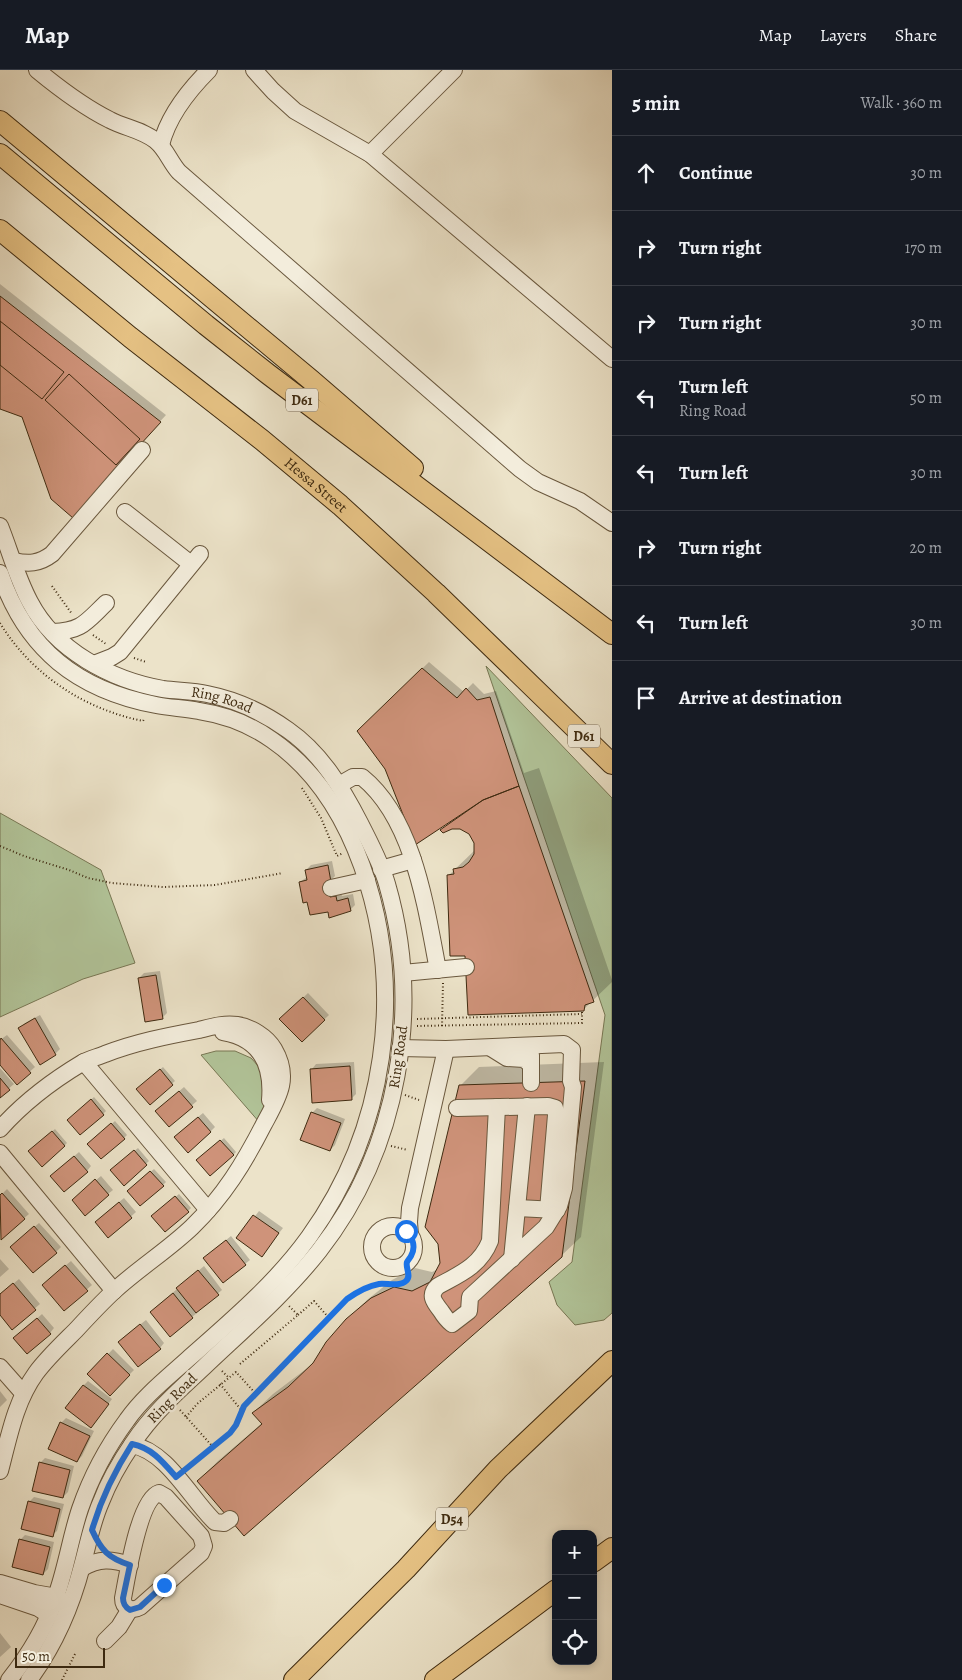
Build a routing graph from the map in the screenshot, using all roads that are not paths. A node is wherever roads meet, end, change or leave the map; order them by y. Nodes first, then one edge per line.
1 (37, 70) edge
2 (209, 70) edge
3 (254, 70) edge
4 (454, 70) edge
5 (0, 121) edge
6 (161, 145) junction
7 (0, 154) edge
8 (370, 154) junction
9 (0, 230) edge
10 (612, 359) edge
11 (142, 450) dead end
12 (124, 512) dead end
13 (612, 523) edge
14 (0, 526) edge
15 (14, 561) junction
16 (0, 573) edge
17 (556, 592) junction
18 (106, 603) dead end
19 (83, 626) junction
20 (53, 632) junction
21 (612, 634) edge
22 (120, 652) junction
23 (87, 660) junction
24 (124, 678) junction
25 (612, 764) edge
26 (339, 785) junction
27 (413, 860) junction
28 (382, 869) junction
29 (367, 880) junction
30 (331, 888) dead end
31 (466, 963) dead end
32 (438, 966) junction
33 (403, 973) junction
34 (531, 1046) junction
35 (400, 1048) junction
36 (491, 1048) junction
37 (446, 1050) junction
38 (84, 1062) junction
39 (531, 1065) junction
40 (531, 1083) dead end
41 (526, 1106) junction
42 (497, 1107) junction
43 (456, 1108) dead end
44 (0, 1128) edge
45 (0, 1153) edge
46 (410, 1208) junction
47 (517, 1208) junction
48 (208, 1210) junction
49 (553, 1210) junction
50 (389, 1226) junction
51 (410, 1235) junction
52 (512, 1259) junction
53 (474, 1265) junction
54 (489, 1280) junction
55 (114, 1291) junction
56 (612, 1361) edge
57 (0, 1368) edge
58 (23, 1393) junction
59 (143, 1428) junction
60 (132, 1444) junction
61 (164, 1463) junction
62 (0, 1472) edge
63 (230, 1519) dead end
64 (92, 1530) junction
65 (612, 1548) edge
66 (597, 1559) edge
67 (122, 1562) junction
68 (82, 1568) junction
69 (0, 1583) edge
70 (552, 1593) edge
71 (0, 1595) edge
72 (56, 1597) junction
73 (130, 1610) junction
74 (49, 1615) junction
75 (55, 1641) junction
76 (105, 1641) dead end
77 (9, 1680) edge
78 (29, 1680) edge
79 (294, 1680) edge
80 (435, 1680) edge

1 - 6 street
2 - 6 street
3 - 8 street
4 - 8 street
5 - 17 main road
6 - 13 street
7 - 17 main road, D61
8 - 10 street
9 - 25 main road, Hessa Street / D61
11 - 15 street
12 - 22 street
14 - 15 street, Ring Road
15 - 20 street, Ring Road
16 - 29 street, Ring Road
17 - 21 main road, D61
18 - 19 street
19 - 20 street
19 - 23 street
20 - 23 street, Ring Road
22 - 23 street
22 - 24 street
23 - 24 street, Ring Road
24 - 26 street, Ring Road
26 - 27 street
26 - 28 street, Ring Road
27 - 28 street
27 - 32 street
28 - 33 street, Ring Road
29 - 30 street
29 - 72 street, Ring Road
31 - 32 street
32 - 33 street
33 - 35 street, Ring Road
34 - 36 street
34 - 39 street
34 - 49 street
35 - 37 street
35 - 59 street, Ring Road
36 - 37 street
36 - 39 street
37 - 46 street
38 - 44 street
38 - 48 street
38 - 48 street
39 - 40 street
41 - 42 street
41 - 47 street
41 - 49 street
42 - 43 street
42 - 53 street
45 - 55 street
46 - 50 street
46 - 51 street
47 - 49 street
47 - 52 street
48 - 55 street
49 - 52 street
50 - 51 street
50 - 51 street
52 - 54 street
53 - 54 street
53 - 54 street
55 - 58 street
56 - 79 main road, D54
57 - 58 street
58 - 62 street
59 - 60 street, Ring Road
59 - 61 street
60 - 61 street
60 - 64 street, Ring Road
61 - 63 street
64 - 67 street
64 - 68 street, Ring Road
65 - 66 main road
67 - 68 street
67 - 73 street
67 - 73 street
68 - 75 street, Ring Road
69 - 72 street
70 - 80 main road
71 - 74 street
72 - 74 street, Ring Road
72 - 75 street
73 - 76 street
74 - 77 street, Ring Road
75 - 78 street, Ring Road

